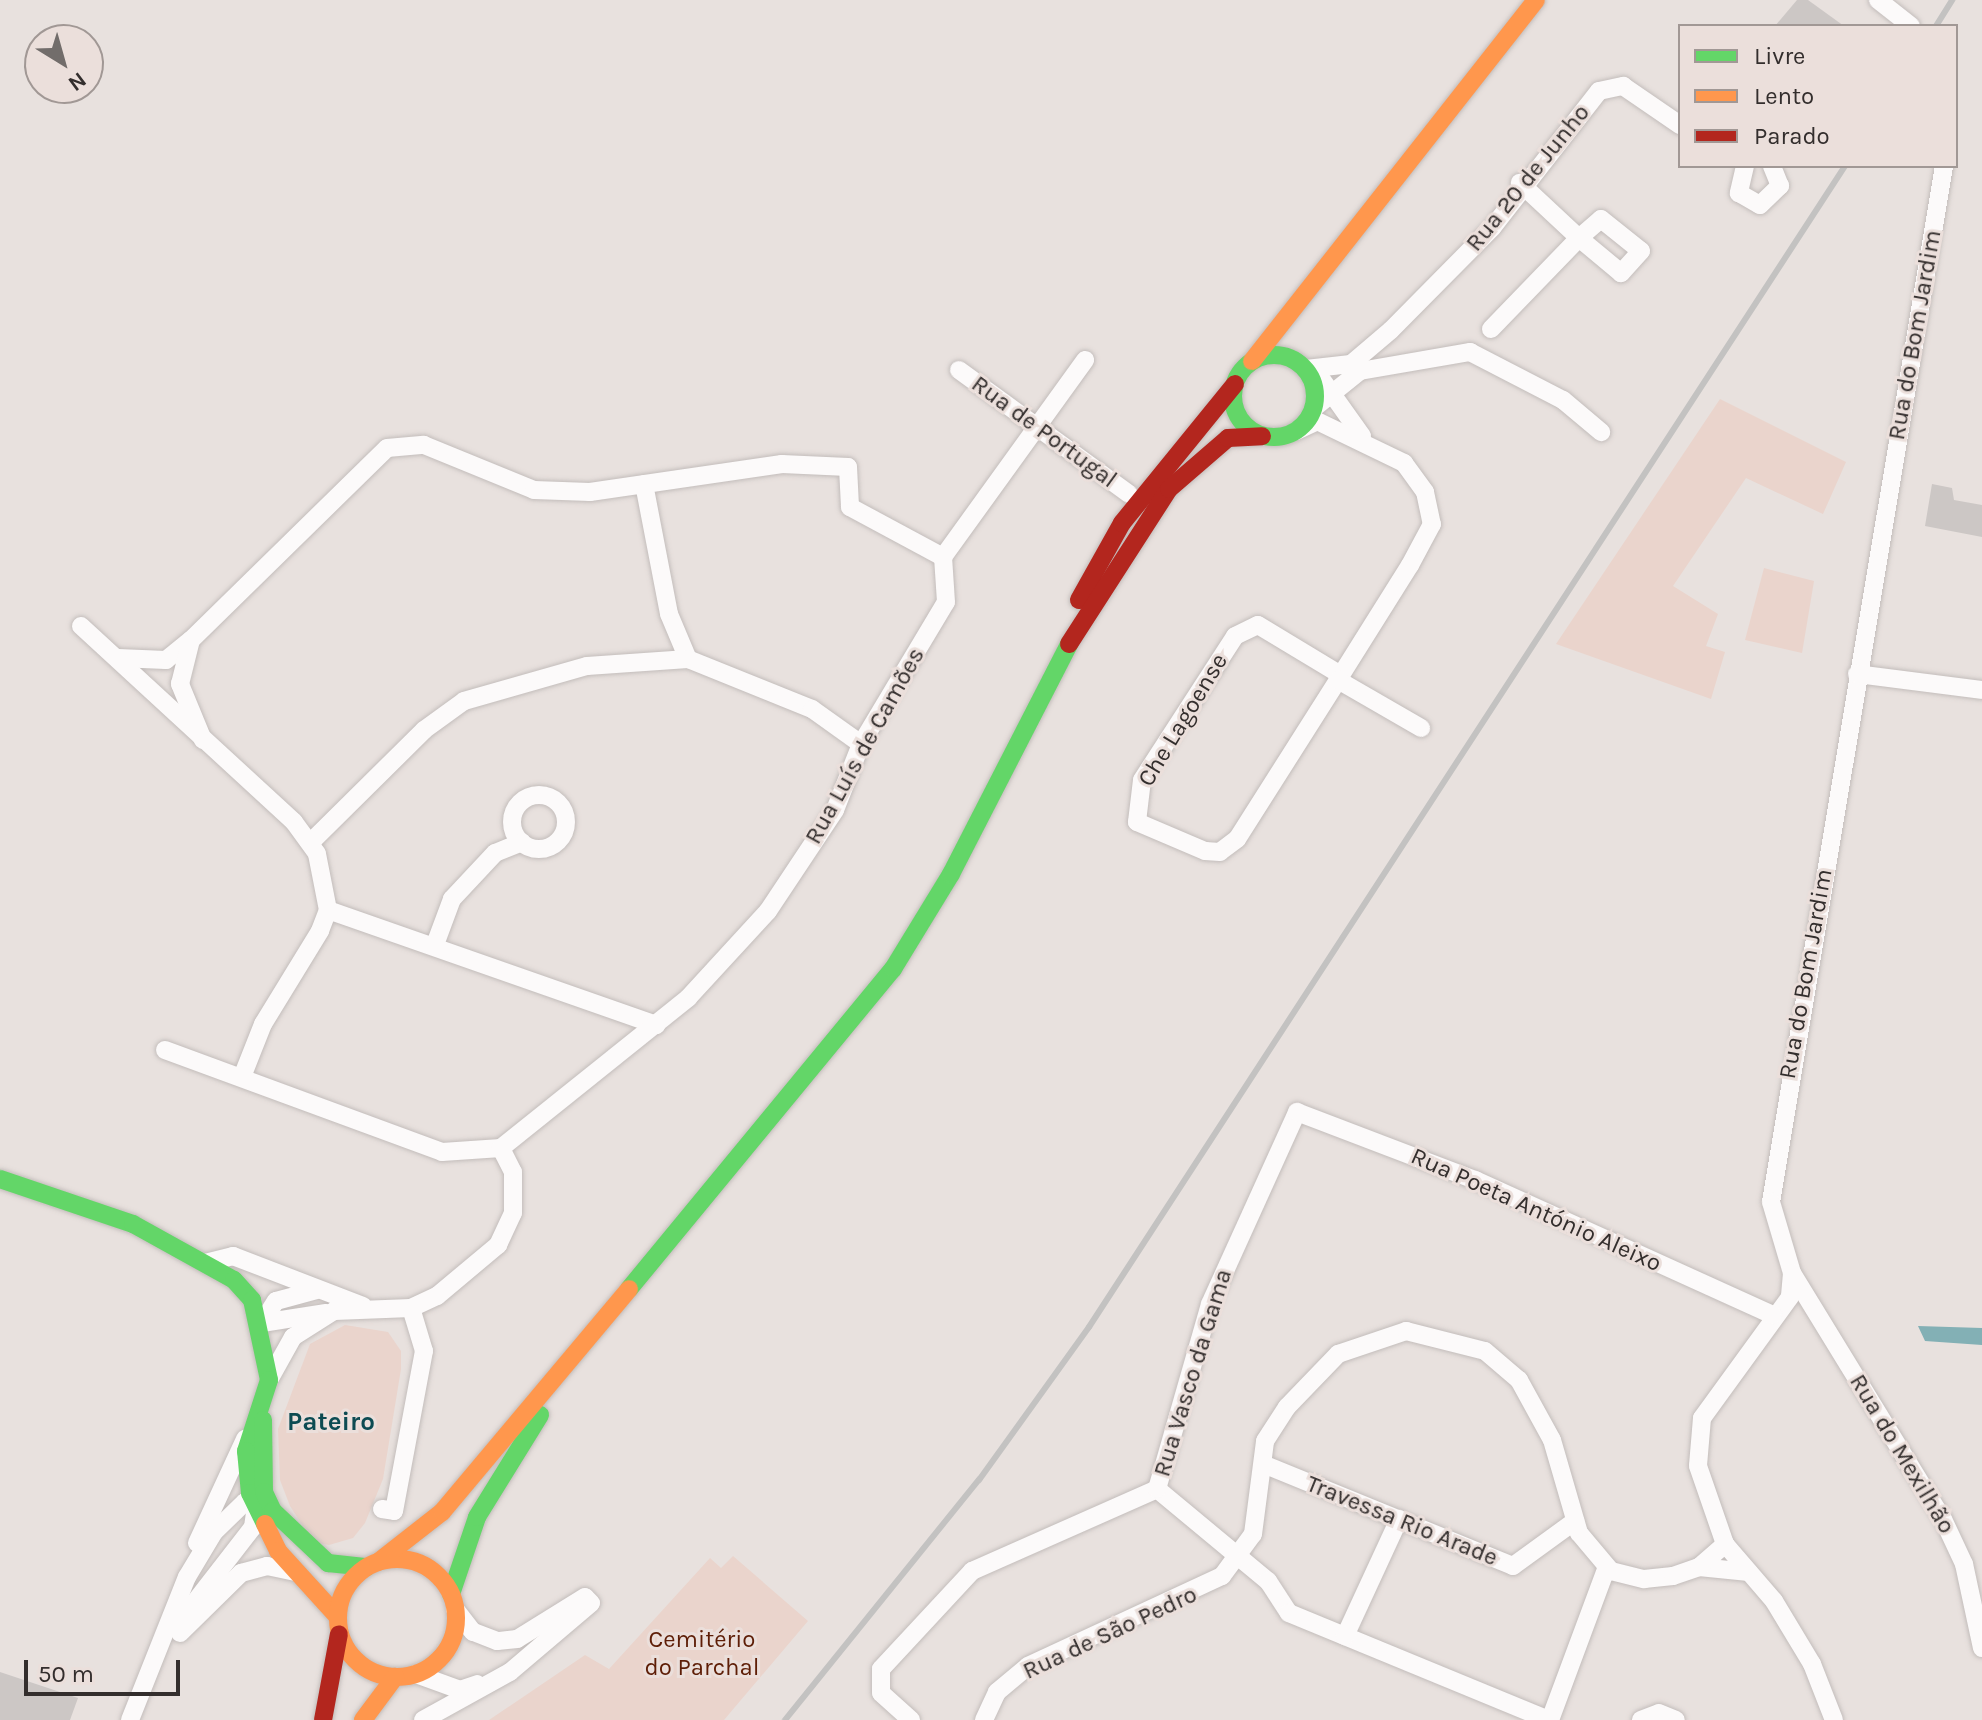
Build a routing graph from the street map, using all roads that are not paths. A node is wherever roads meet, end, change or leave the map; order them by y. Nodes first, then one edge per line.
1 (1536, 0) edge
2 (1878, 0) edge
3 (1908, 24) edge
4 (1678, 124) edge
5 (1742, 168) edge
6 (1773, 168) edge
7 (1944, 168) edge
8 (1399, 175) junction
9 (1520, 183) junction
10 (1491, 329) dead end
11 (1391, 330) junction
12 (1085, 360) dead end
13 (1252, 361) junction
14 (1395, 363) junction
15 (1351, 364) junction
16 (1306, 367) junction
17 (959, 370) dead end
18 (1235, 384) junction
19 (1333, 395) junction
20 (1314, 408) junction
21 (1035, 425) junction
22 (1296, 431) junction
23 (1601, 432) dead end
24 (1262, 436) junction
25 (1404, 463) junction
26 (644, 484) junction
27 (1129, 494) dead end
28 (943, 557) junction
29 (81, 626) dead end
30 (191, 640) junction
31 (114, 657) junction
32 (688, 659) junction
33 (1857, 674) junction
34 (1339, 678) junction
35 (1982, 690) edge
36 (1421, 728) dead end
37 (1015, 739) junction
38 (203, 740) junction
39 (861, 744) junction
40 (522, 842) dead end
41 (310, 843) junction
42 (328, 910) junction
43 (436, 942) junction
44 (656, 1025) junction
45 (165, 1050) dead end
46 (242, 1077) junction
47 (1297, 1112) joint
48 (501, 1148) junction
49 (0, 1179) edge
50 (205, 1263) junction
51 (1792, 1273) junction
52 (317, 1290) junction
53 (411, 1308) junction
54 (373, 1310) junction
55 (334, 1311) junction
56 (1773, 1315) junction
57 (262, 1323) junction
58 (595, 1324) junction
59 (269, 1380) junction
60 (262, 1404) junction
61 (1263, 1464) junction
62 (1157, 1489) junction
63 (264, 1503) junction
64 (382, 1509) dead end
65 (1399, 1519) junction
66 (1575, 1521) junction
67 (1725, 1544) junction
68 (1238, 1559) junction
69 (373, 1564) junction
70 (1607, 1567) junction
71 (1699, 1567) junction
72 (295, 1572) junction
73 (1749, 1572) junction
74 (453, 1602) junction
75 (339, 1625) junction
76 (1345, 1636) junction
77 (1982, 1648) edge
78 (155, 1657) junction
79 (510, 1672) junction
80 (416, 1674) junction
81 (395, 1677) junction
82 (130, 1720) edge
83 (323, 1720) edge
84 (363, 1720) edge
85 (423, 1720) edge
86 (911, 1720) edge
87 (984, 1720) edge
88 (1549, 1720) edge
89 (1641, 1720) edge
90 (1676, 1720) edge
91 (1834, 1720) edge

1 - 8 main road
2 - 3 street
4 - 9 street, Rua 20 de Junho
5 - 6 street
7 - 33 street, Rua do Bom Jardim
8 - 13 main road
8 - 16 main road
9 - 10 street
9 - 11 street, Rua 20 de Junho
11 - 14 street
11 - 15 street, Rua 20 de Junho
12 - 21 street
13 - 16 main road
13 - 18 main road
14 - 15 street
14 - 19 street
14 - 23 street
15 - 16 street
16 - 19 street
16 - 20 main road
17 - 21 street, Rua de Portugal
18 - 24 main road
18 - 37 main road
19 - 20 street
19 - 25 street
20 - 22 main road
21 - 27 street, Rua de Portugal
21 - 28 street
22 - 24 main road
22 - 25 street
24 - 37 main road
25 - 34 street, Che Lagoense
26 - 28 street
26 - 30 street
26 - 32 street
28 - 39 street, Rua Luís de Camões
29 - 31 street
30 - 31 street
30 - 38 street
31 - 38 street
32 - 39 street
32 - 41 street
33 - 35 street
33 - 51 street, Rua do Bom Jardim
34 - 34 street, Che Lagoense
34 - 36 street, Che Lagoense
37 - 58 main road
38 - 41 street
39 - 44 street, Rua Luís de Camões
40 - 43 street
41 - 42 street
42 - 43 street
42 - 46 street
43 - 44 street
44 - 48 street, Rua Luís de Camões
45 - 46 street
46 - 48 street
47 - 56 street, Rua Poeta António Aleixo
47 - 62 street, Rua Vasco da Gama
48 - 53 street
49 - 50 main road
50 - 52 street
50 - 57 main road
51 - 56 street
51 - 77 street, Rua do Mexilhão
52 - 54 street
52 - 57 street
53 - 54 street
53 - 64 street
54 - 55 street
55 - 57 street
55 - 59 street
56 - 67 street
57 - 59 main road
58 - 69 main road
58 - 74 main road
59 - 60 main road
60 - 63 main road
60 - 78 street
61 - 65 street, Travessa Rio Arade
61 - 66 street, Rua de São Pedro
61 - 68 street, Rua de São Pedro
62 - 68 street
62 - 86 street, Rua Vasco da Gama
63 - 69 main road
63 - 72 main road
63 - 78 street
65 - 66 street, Travessa Rio Arade
65 - 76 street
66 - 70 street, Rua de São Pedro
67 - 71 street
67 - 73 street
68 - 76 street
68 - 87 street, Rua de São Pedro
69 - 74 main road
69 - 75 main road
70 - 71 street
70 - 88 street
71 - 73 street
72 - 75 main road
72 - 78 street
73 - 91 street
74 - 79 street
74 - 80 main road
75 - 81 main road
75 - 83 main road
76 - 88 street
78 - 82 street
79 - 80 street
79 - 85 street
80 - 81 main road
81 - 84 main road
89 - 90 street

